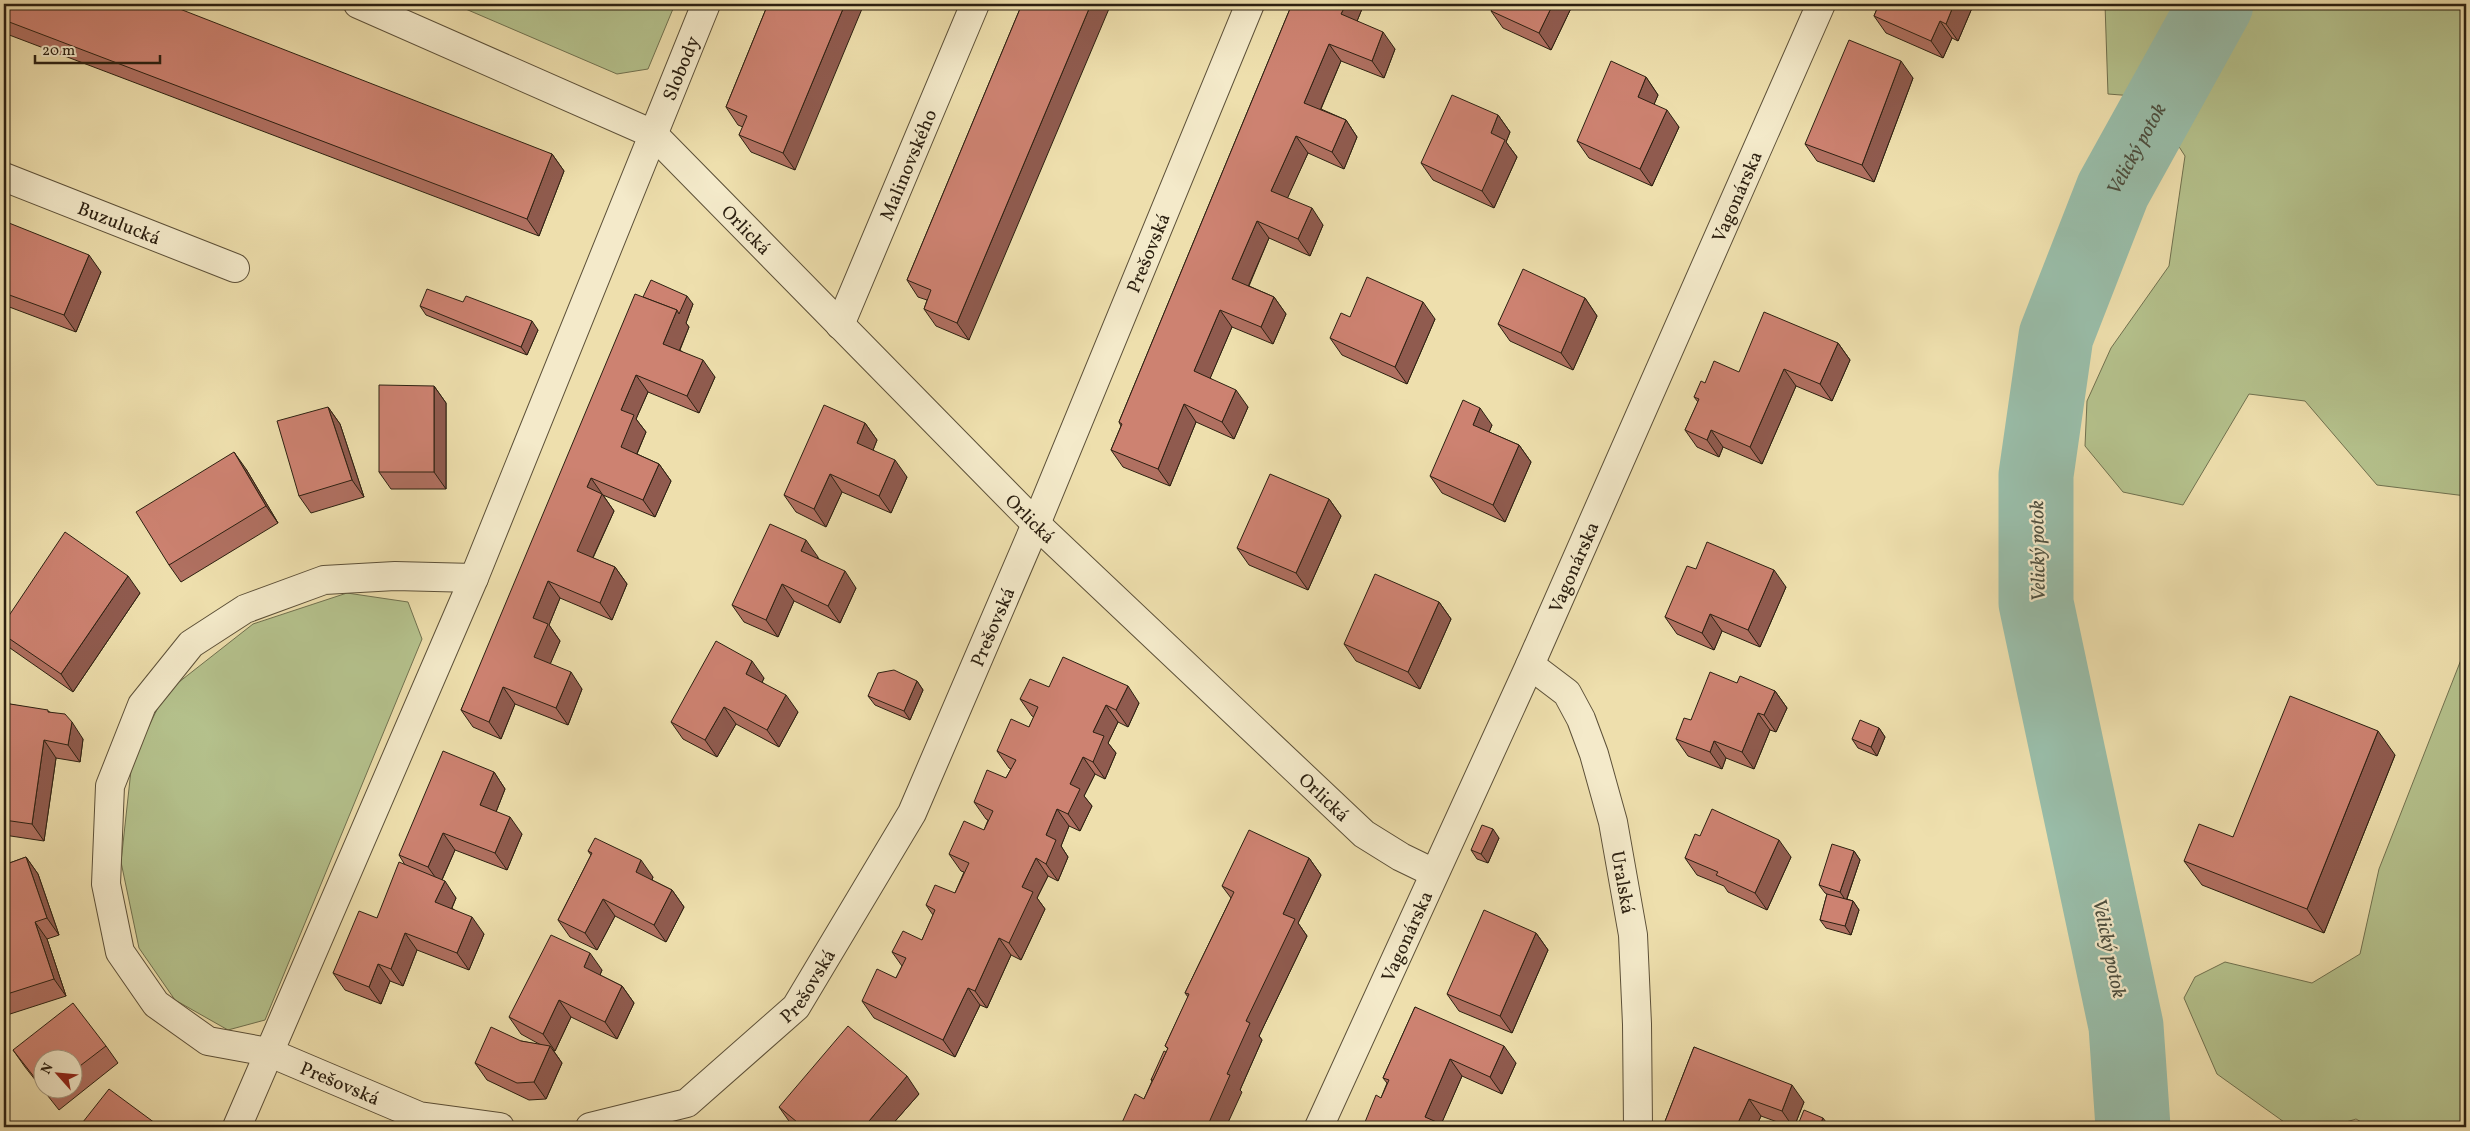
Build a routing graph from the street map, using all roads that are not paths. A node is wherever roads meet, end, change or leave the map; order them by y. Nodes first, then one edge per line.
1 (706, 4) edge
2 (975, 4) edge
3 (1250, 4) edge
4 (1821, 4) edge
5 (369, 6) edge
6 (653, 134) junction
7 (4, 177) edge
8 (235, 268) dead end
9 (840, 325) junction
10 (1036, 524) junction
11 (474, 578) junction
12 (1530, 665) junction
13 (1434, 873) junction
14 (268, 1052) junction
15 (237, 1127) edge
16 (500, 1127) edge
17 (590, 1127) edge
18 (1319, 1127) edge
19 (1638, 1127) edge

1 - 6 street, Slobody
2 - 9 street, Malinovského
3 - 10 street, Prešovská
4 - 12 street, Vagonárska
5 - 6 street
6 - 9 street, Orlická
6 - 11 street, Slobody
7 - 8 street, Buzulucká
9 - 10 street, Orlická
10 - 13 street, Orlická
10 - 17 street, Prešovská
11 - 14 street, Slobody
11 - 14 street, Prešovská
12 - 13 street, Vagonárska
12 - 19 street, Uralská
13 - 18 street, Vagonárska
14 - 15 street, Slobody
14 - 16 street, Prešovská

